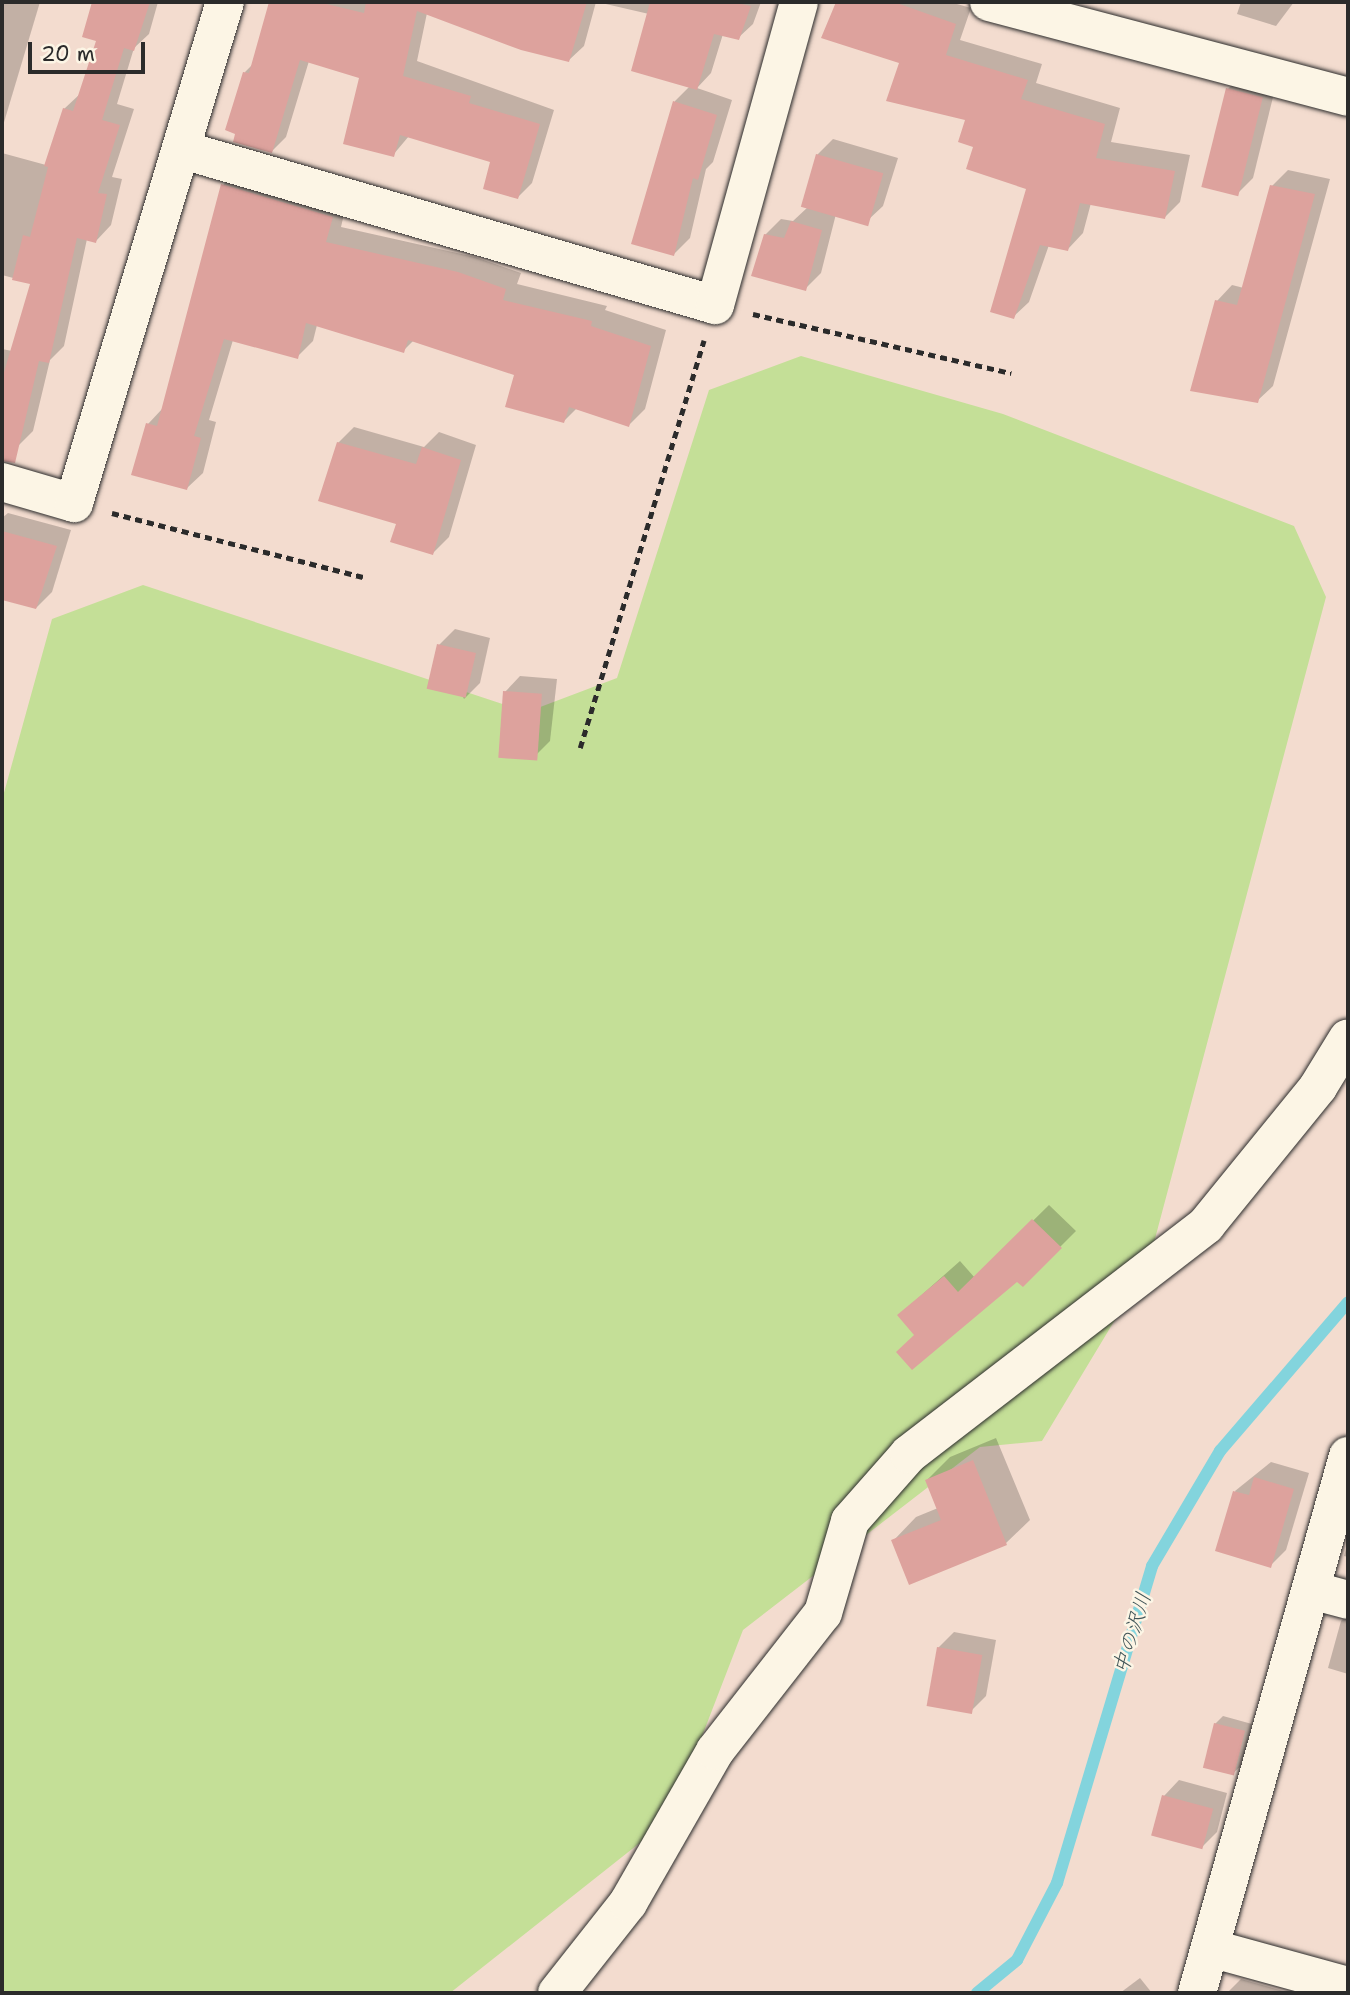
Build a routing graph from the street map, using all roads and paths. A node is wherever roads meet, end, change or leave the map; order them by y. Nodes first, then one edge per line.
1 (225, 2) edge
2 (799, 2) edge
3 (989, 2) edge
4 (1348, 97) edge
5 (183, 150) junction
6 (715, 305) junction
7 (1011, 373) dead end
8 (2, 482) edge
9 (74, 503) junction
10 (363, 577) dead end
11 (580, 748) dead end
12 (1348, 1038) edge
13 (1348, 1456) edge
14 (1311, 1590) junction
15 (1348, 1600) edge
16 (1210, 1948) junction
17 (1348, 1986) edge
18 (557, 1993) edge
19 (1197, 1993) edge

1 - 5 street
2 - 6 street
3 - 4 street
5 - 6 street
5 - 9 street
6 - 7 path
6 - 11 path
8 - 9 street
9 - 10 path
12 - 18 street
13 - 14 street
14 - 15 street
14 - 16 street
16 - 17 street
16 - 19 street

